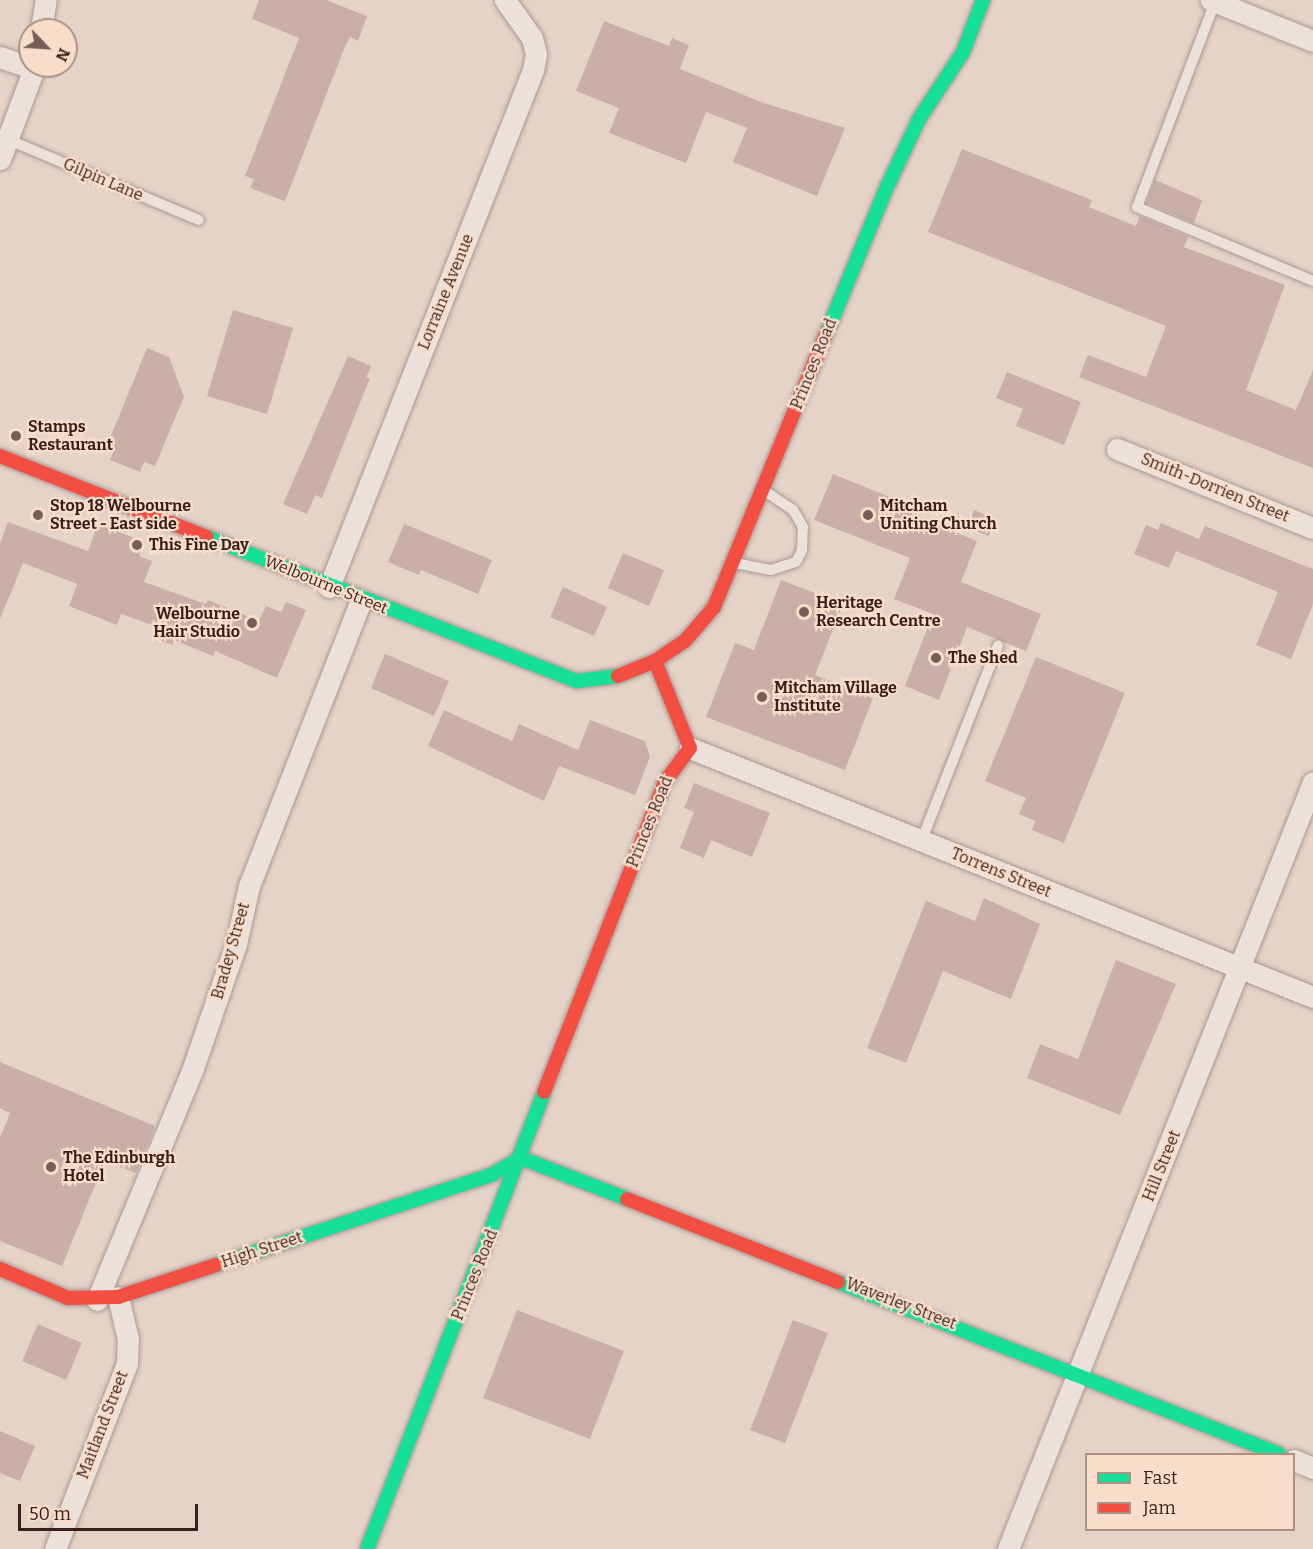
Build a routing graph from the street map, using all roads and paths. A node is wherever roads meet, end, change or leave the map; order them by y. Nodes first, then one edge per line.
1 (46, 0) edge
2 (505, 0) edge
3 (983, 0) edge
4 (1213, 1) edge
5 (43, 18) edge
6 (1313, 41) edge
7 (0, 57) edge
8 (18, 63) edge
9 (31, 78) edge
10 (4, 149) edge
11 (199, 220) dead end
12 (1313, 281) edge
13 (1117, 449) dead end
14 (0, 456) edge
15 (763, 490) junction
16 (1313, 528) edge
17 (732, 563) junction
18 (329, 587) junction
19 (361, 600) junction
20 (998, 646) dead end
21 (655, 661) junction
22 (690, 748) junction
23 (1313, 782) edge
24 (921, 842) junction
25 (1240, 968) junction
26 (1313, 997) edge
27 (521, 1158) junction
28 (0, 1269) edge
29 (118, 1297) junction
30 (97, 1300) junction
31 (1080, 1374) junction
32 (1274, 1453) edge
33 (1295, 1461) edge
34 (1313, 1468) edge
35 (55, 1549) edge
36 (367, 1549) edge
37 (1008, 1549) edge

1 - 5 street
2 - 18 street, Lorraine Avenue
3 - 15 street, Princes Road
4 - 6 street
4 - 12 lane
7 - 8 street
9 - 10 street
10 - 11 lane, Gilpin Lane
13 - 16 street, Smith-Dorrien Street
14 - 18 street, Welbourne Street
15 - 17 street, Princes Road
15 - 17 lane
17 - 21 street, Princes Road
18 - 19 street, Welbourne Street
19 - 21 street, Welbourne Street
19 - 30 street, Bradey Street
20 - 24 lane
21 - 22 street
22 - 24 street, Torrens Street
22 - 27 street, Princes Road
23 - 25 street, Hill Street
24 - 25 street, Torrens Street
25 - 26 street, Torrens Street
25 - 31 street, Hill Street
27 - 29 street, High Street
27 - 31 street, Waverley Street
27 - 36 street, Princes Road
28 - 30 street, High Street
29 - 30 street, High Street
29 - 35 street, Maitland Street
31 - 32 street, Waverley Street
31 - 37 street, Hill Street
33 - 34 street

